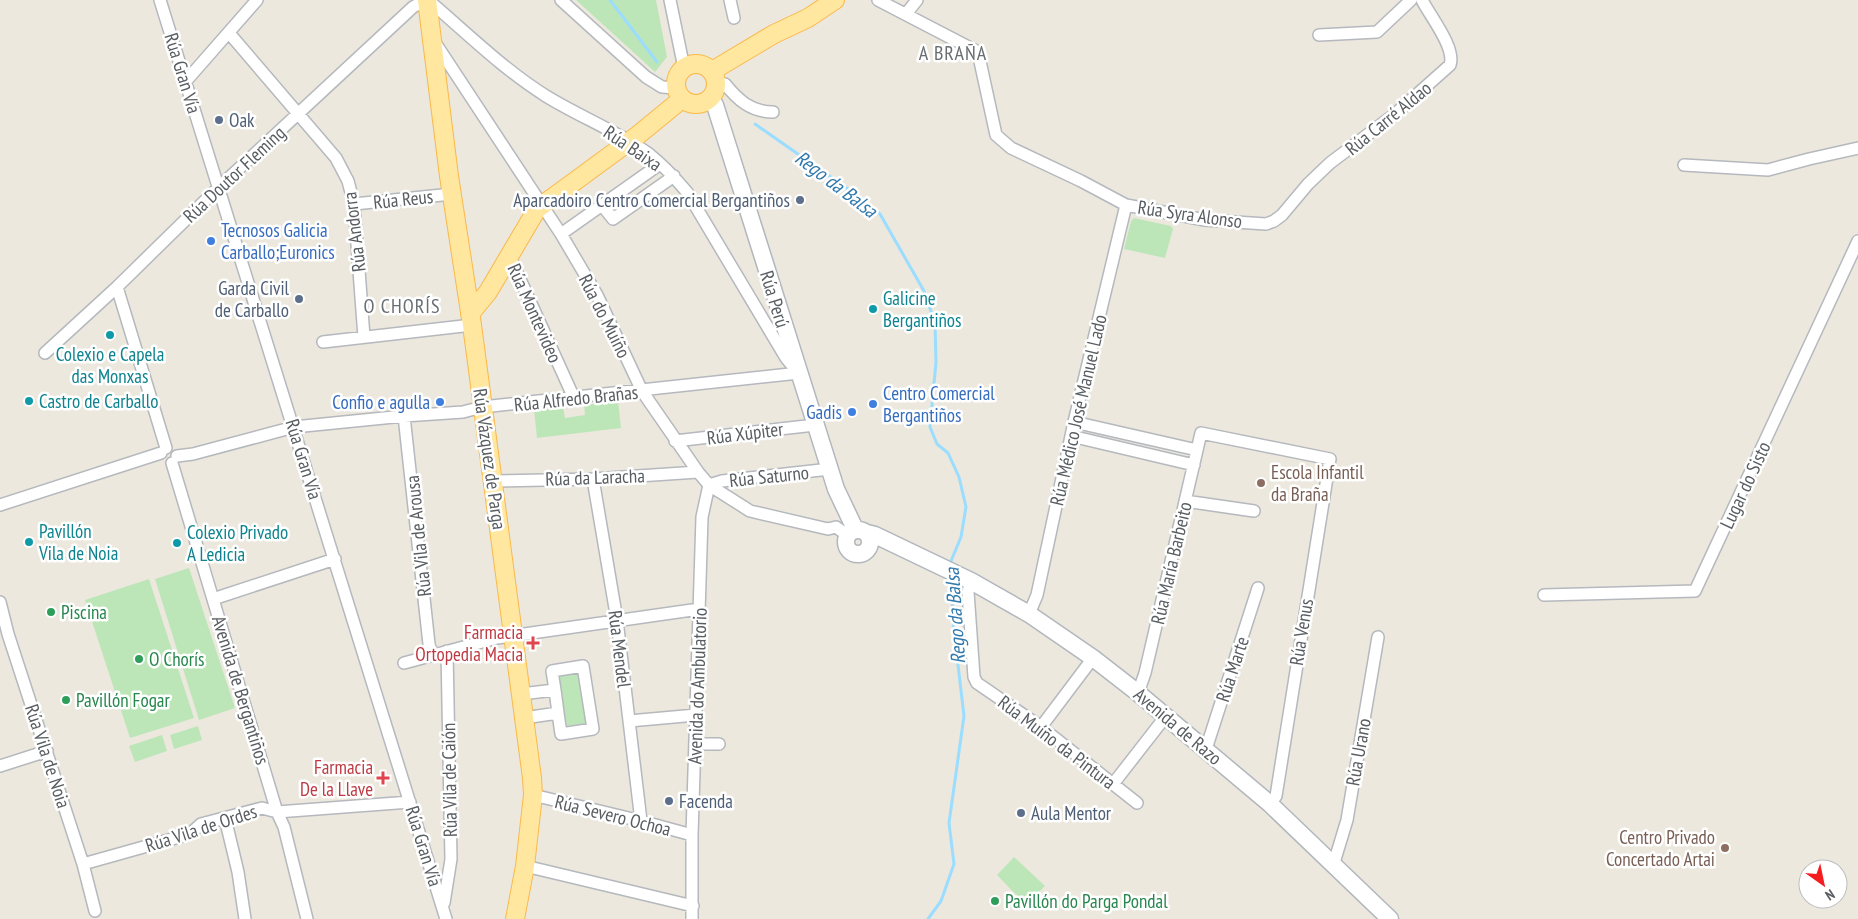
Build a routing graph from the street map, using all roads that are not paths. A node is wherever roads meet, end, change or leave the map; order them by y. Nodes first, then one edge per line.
1 (160, 0) edge
2 (257, 0) edge
3 (427, 0) edge
4 (562, 0) edge
5 (670, 0) edge
6 (730, 0) edge
7 (834, 0) edge
8 (878, 0) edge
9 (917, 0) edge
10 (1410, 0) edge
11 (1422, 0) edge
12 (906, 14) junction
13 (734, 18) dead end
14 (229, 33) junction
15 (1319, 35) dead end
16 (432, 38) junction
17 (684, 68) junction
18 (714, 78) junction
19 (186, 81) junction
20 (678, 94) junction
21 (708, 101) junction
22 (773, 112) dead end
23 (298, 114) junction
24 (629, 141) junction
25 (1858, 148) edge
26 (660, 164) junction
27 (1684, 165) dead end
28 (674, 176) junction
29 (218, 188) junction
30 (452, 194) junction
31 (354, 204) junction
32 (541, 205) junction
33 (602, 205) junction
34 (1126, 205) junction
35 (1274, 221) joint
36 (561, 234) junction
37 (1858, 241) edge
38 (509, 255) junction
39 (117, 287) junction
40 (472, 310) junction
41 (781, 318) junction
42 (764, 323) junction
43 (364, 338) junction
44 (323, 342) dead end
45 (45, 353) dead end
46 (799, 374) junction
47 (642, 392) junction
48 (574, 398) junction
49 (482, 408) junction
50 (404, 416) junction
51 (1074, 422) junction
52 (816, 425) junction
53 (294, 427) junction
54 (1071, 436) junction
55 (1134, 436) junction
56 (675, 441) junction
57 (163, 450) junction
58 (1131, 450) junction
59 (1197, 450) junction
60 (174, 459) junction
61 (1330, 459) joint
62 (1194, 465) junction
63 (830, 469) junction
64 (698, 472) junction
65 (594, 479) junction
66 (492, 481) junction
67 (709, 485) junction
68 (1185, 501) junction
69 (0, 505) edge
70 (1254, 512) dead end
71 (849, 535) junction
72 (335, 559) junction
73 (971, 581) junction
74 (1258, 588) dead end
75 (1544, 595) dead end
76 (213, 599) junction
77 (0, 602) edge
78 (699, 610) junction
79 (1029, 614) junction
80 (617, 620) junction
81 (513, 635) junction
82 (4, 636) edge
83 (1378, 637) dead end
84 (447, 651) junction
85 (432, 655) junction
86 (1093, 658) junction
87 (404, 663) dead end
88 (555, 690) junction
89 (1138, 693) junction
90 (521, 694) junction
91 (558, 713) junction
92 (696, 715) junction
93 (1166, 716) junction
94 (524, 718) junction
95 (629, 721) junction
96 (1041, 727) junction
97 (695, 744) junction
98 (719, 744) dead end
99 (1206, 749) junction
100 (46, 750) junction
101 (0, 766) edge
102 (1113, 784) junction
103 (533, 795) junction
104 (410, 802) junction
105 (1137, 803) dead end
106 (1270, 804) junction
107 (277, 812) junction
108 (226, 818) junction
109 (641, 821) junction
110 (692, 835) junction
111 (83, 864) junction
112 (525, 866) junction
113 (1333, 866) junction
114 (693, 906) junction
115 (96, 911) dead end
116 (442, 913) edge
117 (245, 919) edge
118 (307, 919) edge
119 (446, 919) edge
120 (515, 919) edge
121 (692, 919) edge
122 (1390, 919) edge

1 - 19 street, Rúa Gran Vía
2 - 14 street
3 - 16 main road
3 - 23 street, Rúa Doutor Fleming
3 - 24 street, Rúa Baixa
4 - 20 street
5 - 17 street
6 - 13 street
7 - 18 main road
8 - 12 street, Rúa Syra Alonso
9 - 12 street
10 - 15 street
11 - 35 street, Rúa Carré Aldao
12 - 34 street, Rúa Syra Alonso
14 - 19 street
14 - 23 street, Rúa Andorra
16 - 30 main road
16 - 32 street, Rúa do Muíño
17 - 18 main road
17 - 20 main road
18 - 21 main road
18 - 22 street
19 - 29 street, Rúa Gran Vía
20 - 21 main road
20 - 24 main road
21 - 41 street, Rúa Perú
23 - 29 street, Rúa Doutor Fleming
23 - 31 street, Rúa Andorra
24 - 26 street, Rúa Baixa
24 - 32 main road
25 - 27 street
26 - 28 street, Rúa Baixa
26 - 33 street
28 - 33 street
28 - 42 street, Rúa Baixa
29 - 39 street, Rúa Doutor Fleming
29 - 53 street, Rúa Gran Vía
30 - 31 street, Rúa Reus
30 - 40 main road
31 - 43 street, Rúa Andorra
32 - 36 street, Rúa do Muíño
32 - 38 main road
33 - 36 street
34 - 35 street, Rúa Syra Alonso
34 - 51 street, Rúa Médico José Manuel Lado
36 - 47 street, Rúa do Muíño
37 - 75 street, Lugar do Sisto
38 - 40 main road
38 - 48 street, Rúa Montevideo
39 - 45 street, Rúa Doutor Fleming
39 - 57 street
40 - 43 street
40 - 49 main road, Rúa Vázquez de Parga
41 - 42 street
41 - 46 street, Rúa Perú
42 - 46 street, Rúa Baixa
43 - 44 street
46 - 47 street, Rúa Alfredo Brañas
46 - 52 street, Rúa Perú
47 - 48 street, Rúa Alfredo Brañas
47 - 56 street, Rúa do Muíño
48 - 49 street, Rúa Alfredo Brañas
49 - 50 street, Rúa Alfredo Brañas
49 - 66 main road, Rúa Vázquez de Parga
50 - 53 street, Rúa Alfredo Brañas
50 - 85 street, Rúa Vila de Arousa
51 - 54 street, Rúa Médico José Manuel Lado
51 - 55 street
52 - 56 street, Rúa Xúpiter
52 - 63 street, Rúa Perú
53 - 60 street, Rúa Alfredo Brañas
53 - 72 street, Rúa Gran Vía
54 - 58 street
54 - 79 street, Rúa Médico José Manuel Lado
55 - 58 street
55 - 59 street
56 - 64 street, Rúa do Muíño
57 - 60 street
57 - 69 street
58 - 62 street
59 - 61 street, Rúa María Barbeito
59 - 62 street, Rúa María Barbeito
60 - 76 street, Avenida de Bergantiños
61 - 106 street, Rúa Venus
62 - 68 street, Rúa María Barbeito
63 - 67 street, Rúa Saturno
63 - 71 street, Rúa Perú
64 - 65 street, Rúa da Laracha
64 - 67 street, Rúa do Muíño
65 - 66 street, Rúa da Laracha
65 - 80 street, Rúa Mendel
66 - 81 main road, Rúa Vázquez de Parga
67 - 71 street, Rúa do Muíño
67 - 78 street, Avenida do Ambulatorio
68 - 70 street
68 - 89 street, Rúa María Barbeito
71 - 73 street, Avenida de Razo
72 - 76 street
72 - 104 street, Rúa Gran Vía
73 - 79 street, Avenida de Razo
73 - 96 street, Rúa Muíño da Pintura
74 - 99 street, Rúa Marte
76 - 107 street, Avenida de Bergantiños
77 - 82 street, Rúa Vila de Noia
78 - 80 street
78 - 92 street, Avenida do Ambulatorio
79 - 86 street, Avenida de Razo
80 - 81 street
80 - 95 street, Rúa Mendel
81 - 84 street
81 - 90 main road, Rúa Vázquez de Parga
82 - 100 street, Rúa Vila de Noia
83 - 113 street, Rúa Urano
84 - 85 street
84 - 116 street, Rúa Vila de Caión
85 - 87 street
86 - 89 street, Avenida de Razo
86 - 96 street
88 - 90 street
88 - 91 street
88 - 91 street
89 - 93 street, Avenida de Razo
90 - 94 main road, Rúa Vázquez de Parga
91 - 94 street
92 - 95 street
92 - 97 street, Avenida do Ambulatorio
93 - 99 street, Avenida de Razo
93 - 102 street
94 - 103 main road, Rúa Vázquez de Parga
95 - 109 street, Rúa Mendel
96 - 102 street, Rúa Muíño da Pintura
97 - 98 street
97 - 110 street, Avenida do Ambulatorio
99 - 106 street, Avenida de Razo
100 - 101 street
100 - 111 street, Rúa Vila de Noia
102 - 105 street, Rúa Muíño da Pintura
103 - 109 street, Rúa Severo Ochoa
103 - 112 main road, Rúa Vázquez de Parga
104 - 107 street, Rúa Vila de Ordes
104 - 116 street, Rúa Gran Vía
106 - 113 street, Avenida de Razo
107 - 108 street, Rúa Vila de Ordes
107 - 118 street, Avenida de Bergantiños
108 - 111 street, Rúa Vila de Ordes
108 - 117 street
109 - 110 street, Rúa Severo Ochoa
110 - 114 street, Avenida do Ambulatorio
111 - 115 street, Rúa Vila de Noia
112 - 114 street
112 - 120 main road, Rúa Vázquez de Parga
113 - 122 street, Avenida de Razo
114 - 121 street, Avenida do Ambulatorio
116 - 119 street, Rúa Gran Vía

